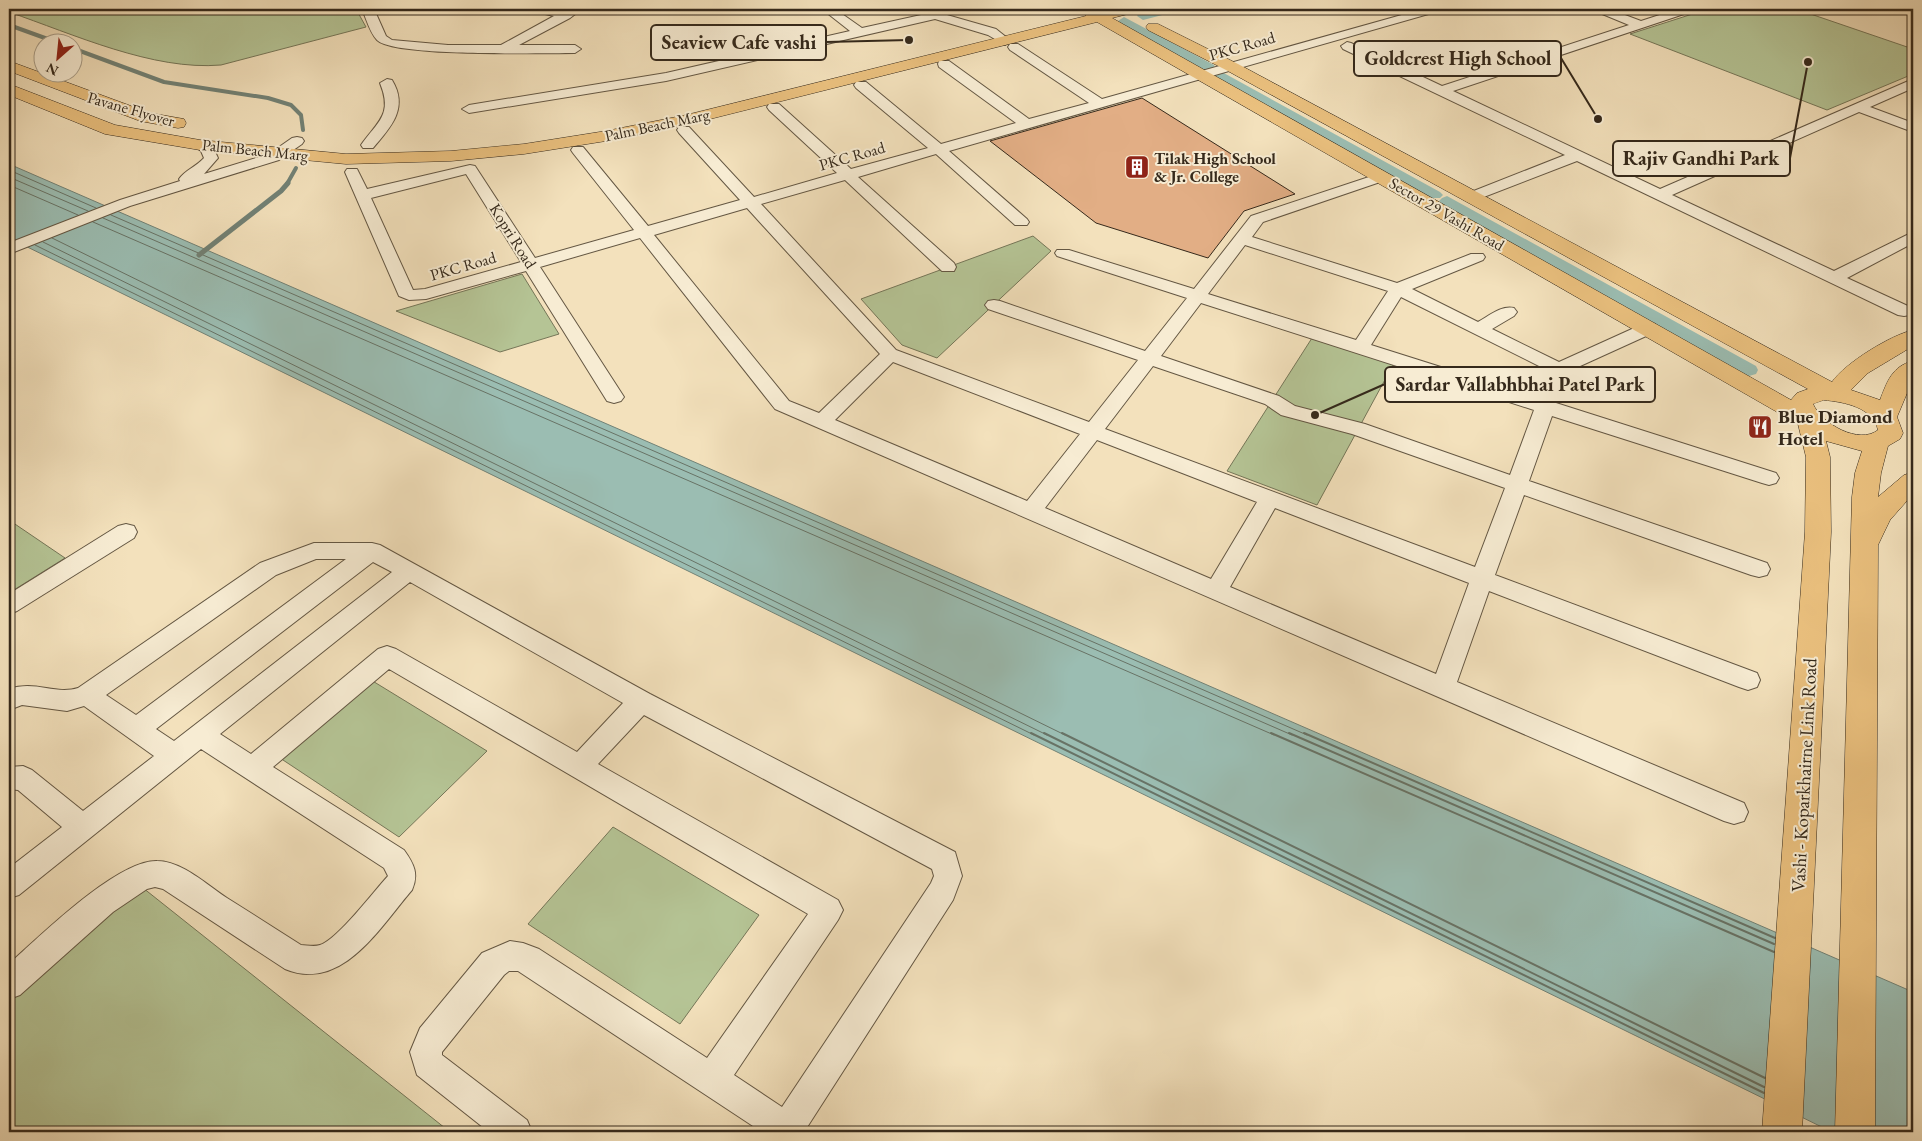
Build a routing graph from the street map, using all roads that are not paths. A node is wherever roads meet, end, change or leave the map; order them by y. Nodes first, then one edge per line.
1 (368, 9) edge
2 (536, 9) edge
3 (828, 9) edge
4 (915, 9) edge
5 (1435, 9) edge
6 (1599, 9) edge
7 (1690, 9) edge
8 (1124, 10) edge
9 (571, 12) edge
10 (1090, 12) edge
11 (936, 15) junction
12 (1641, 25) junction
13 (861, 32) junction
14 (1004, 40) junction
15 (1347, 46) dead end
16 (501, 50) junction
17 (575, 50) dead end
18 (9, 53) edge
19 (32, 62) edge
20 (944, 64) dead end
21 (9, 66) edge
22 (1232, 67) junction
23 (32, 75) edge
24 (1203, 76) junction
25 (9, 78) edge
26 (82, 80) edge
27 (52, 82) edge
28 (386, 83) dead end
29 (1913, 83) edge
30 (861, 85) dead end
31 (9, 89) edge
32 (1441, 91) junction
33 (1100, 104) junction
34 (774, 107) dead end
35 (1858, 107) junction
36 (469, 109) dead end
37 (1028, 125) junction
38 (1913, 128) edge
39 (684, 130) dead end
40 (220, 131) dead end
41 (172, 139) junction
42 (297, 141) junction
43 (200, 145) junction
44 (368, 145) junction
45 (578, 150) dead end
46 (940, 150) junction
47 (281, 154) junction
48 (1577, 156) junction
49 (352, 172) dead end
50 (849, 175) junction
51 (1381, 176) junction
52 (163, 191) junction
53 (363, 195) junction
54 (1659, 195) junction
55 (1472, 197) junction
56 (751, 203) junction
57 (1021, 222) dead end
58 (644, 233) junction
59 (1242, 238) junction
60 (1913, 238) edge
61 (9, 249) edge
62 (1063, 253) dead end
63 (1477, 257) dead end
64 (531, 265) junction
65 (948, 267) dead end
66 (1834, 278) junction
67 (1398, 289) junction
68 (1198, 295) junction
69 (994, 305) dead end
70 (1904, 311) dead end
71 (1508, 312) dead end
72 (1649, 328) junction
73 (1480, 330) junction
74 (1913, 337) edge
75 (1362, 347) junction
76 (890, 354) junction
77 (1150, 358) junction
78 (1913, 368) edge
79 (1559, 369) junction
80 (1837, 394) junction
81 (614, 397) dead end
82 (1545, 406) junction
83 (1809, 420) junction
84 (822, 422) junction
85 (1881, 430) junction
86 (1093, 431) junction
87 (1769, 478) dead end
88 (1913, 480) edge
89 (1517, 485) junction
90 (1270, 498) junction
91 (1031, 512) junction
92 (126, 532) dead end
93 (1865, 546) junction
94 (372, 551) junction
95 (1760, 570) dead end
96 (409, 571) junction
97 (1482, 579) junction
98 (1216, 591) junction
99 (9, 605) edge
100 (1748, 680) dead end
101 (1443, 687) junction
102 (87, 695) junction
103 (9, 700) edge
104 (641, 701) junction
105 (137, 729) junction
106 (200, 735) junction
107 (174, 755) junction
108 (579, 766) junction
109 (252, 769) junction
110 (9, 778) edge
111 (1734, 812) dead end
112 (83, 826) junction
113 (9, 885) edge
114 (9, 984) edge
115 (712, 1079) junction
116 (786, 1131) edge
117 (515, 1132) edge
118 (1782, 1132) edge
119 (1855, 1132) edge

1 - 16 street
2 - 9 street
3 - 13 street
4 - 11 street
5 - 22 street, PKC Road
6 - 12 street
7 - 12 street
8 - 10 main road, Palm Beach Marg
8 - 22 main road, Sector 29 Vashi Road
9 - 16 street
10 - 14 main road, Palm Beach Marg
10 - 24 main road, Sector 29 Vashi Road
11 - 13 street
11 - 14 street
12 - 32 street
13 - 36 street
14 - 33 street
14 - 44 main road, Palm Beach Marg
14 - 47 main road, Palm Beach Marg
15 - 32 street
16 - 17 street
18 - 19 main road
20 - 37 street
21 - 23 main road, Pavane Flyover
22 - 24 street, PKC Road
22 - 55 main road, Sector 29 Vashi Road
24 - 33 street, PKC Road
24 - 51 main road, Sector 29 Vashi Road
25 - 41 main road, Pavane Flyover
26 - 27 main road, Pavane Flyover
28 - 44 street
29 - 35 street
30 - 46 street
31 - 41 main road
32 - 48 street
33 - 37 street, PKC Road
34 - 50 street
35 - 38 street
35 - 54 street
37 - 46 street, PKC Road
39 - 56 street
40 - 42 main road, Palm Beach Marg
41 - 43 main road, Palm Beach Marg
42 - 44 main road, Palm Beach Marg
42 - 47 street
43 - 47 main road, Palm Beach Marg
43 - 52 street
45 - 58 street
46 - 50 street, PKC Road
46 - 57 street
47 - 52 street
48 - 54 street
48 - 55 street
49 - 53 street, PKC Road
50 - 56 street, PKC Road
50 - 65 street
51 - 59 street
51 - 72 main road, Sector 29 Vashi Road
52 - 61 street
53 - 64 street, Kopri Road
53 - 64 street, PKC Road
54 - 66 street
55 - 80 main road, Sector 29 Vashi Road
56 - 58 street, PKC Road
56 - 76 street
58 - 64 street, PKC Road
58 - 84 street
59 - 67 street
59 - 68 street
60 - 66 street
62 - 68 street
63 - 67 street
64 - 81 street, Kopri Road
66 - 70 street
67 - 73 street
67 - 75 street
68 - 75 street
68 - 77 street
69 - 77 street
71 - 73 street
72 - 79 street
72 - 83 main road, Sector 29 Vashi Road
73 - 79 street
74 - 80 main road
75 - 82 street
76 - 84 street
76 - 86 street
77 - 86 street
77 - 89 street
78 - 85 main road
79 - 82 street
80 - 83 main road, Vashi - Koparkhairne Link Road
80 - 85 main road
82 - 87 street
82 - 89 street
83 - 85 main road, Sector 29 Vashi Road
83 - 118 main road, Vashi - Koparkhairne Link Road
84 - 91 street
85 - 93 main road
86 - 90 street
86 - 91 street
88 - 93 main road
89 - 95 street
89 - 97 street
90 - 97 street
90 - 98 street
91 - 98 street
92 - 99 street
93 - 119 main road
94 - 96 street
94 - 102 street
94 - 105 street
96 - 104 street
96 - 106 street
97 - 100 street
97 - 101 street
98 - 101 street
101 - 111 street
102 - 103 street
102 - 105 street
104 - 108 street
104 - 116 street
105 - 107 street
106 - 107 street
106 - 109 street
107 - 112 street
108 - 109 street
108 - 115 street
109 - 114 street
110 - 112 street
112 - 113 street
115 - 116 street
115 - 117 street

